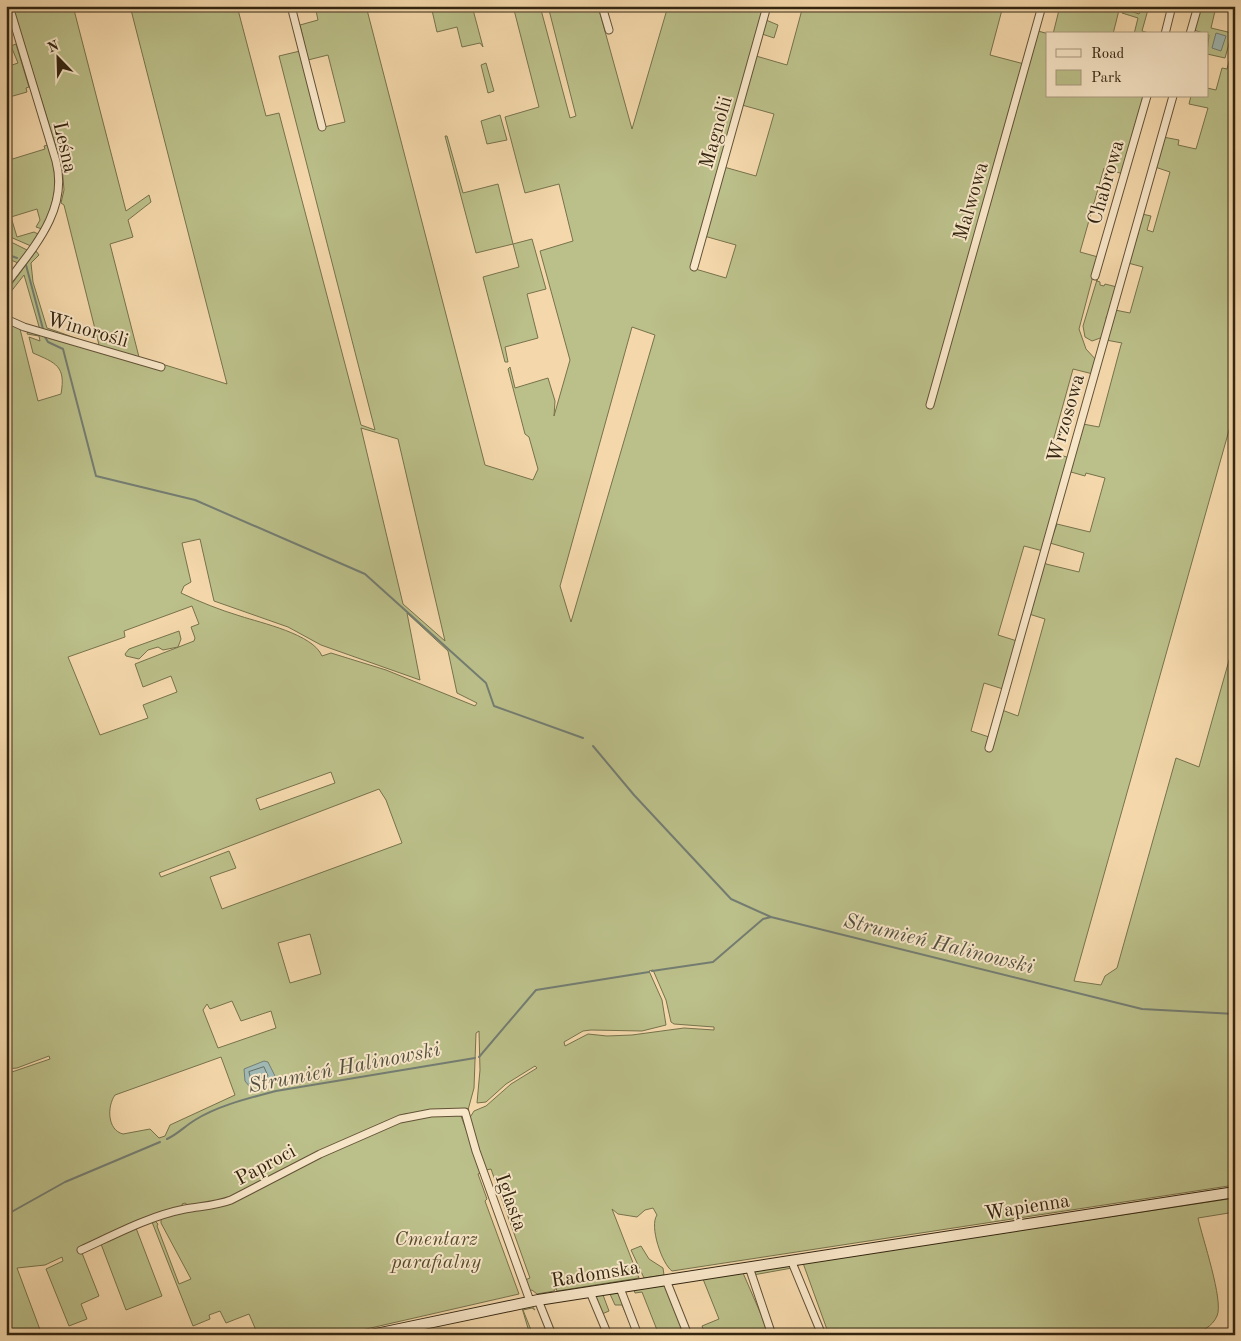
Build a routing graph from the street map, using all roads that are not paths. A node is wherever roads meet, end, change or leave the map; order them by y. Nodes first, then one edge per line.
1 (9, 6) edge
2 (291, 6) edge
3 (602, 6) edge
4 (767, 6) edge
5 (1042, 6) edge
6 (1172, 6) edge
7 (1198, 6) edge
8 (608, 30) dead end
9 (1165, 32) edge
10 (1191, 32) edge
11 (1146, 98) edge
12 (1172, 98) edge
13 (322, 127) dead end
14 (694, 267) dead end
15 (1095, 276) dead end
16 (6, 284) edge
17 (6, 319) edge
18 (161, 367) dead end
19 (930, 405) dead end
20 (989, 748) dead end
21 (465, 1112) joint
22 (1235, 1192) edge
23 (81, 1250) dead end
24 (825, 1255) joint
25 (791, 1260) junction
26 (748, 1267) junction
27 (666, 1280) junction
28 (620, 1288) junction
29 (590, 1292) junction
30 (534, 1301) junction
31 (370, 1335) edge
32 (552, 1335) edge
33 (608, 1335) edge
34 (638, 1335) edge
35 (688, 1335) edge
36 (772, 1335) edge
37 (822, 1335) edge

1 - 16 street, Leśna
2 - 13 street
3 - 8 street
4 - 14 street, Magnolii
5 - 19 street, Malwowa
6 - 9 street
7 - 10 street
11 - 15 street, Chabrowa
12 - 20 street, Wrzosowa
17 - 18 street, Winorośli
21 - 23 street, Paproci
21 - 30 street, Iglasta
22 - 24 street, Wapienna
24 - 25 street, Radomska
25 - 26 street, Radomska
25 - 37 street
26 - 27 street, Radomska
26 - 36 street
27 - 28 street, Radomska
27 - 35 street
28 - 29 street, Radomska
28 - 34 street
29 - 30 street, Radomska
29 - 33 street
30 - 31 street, Radomska
30 - 32 street, Iglasta

